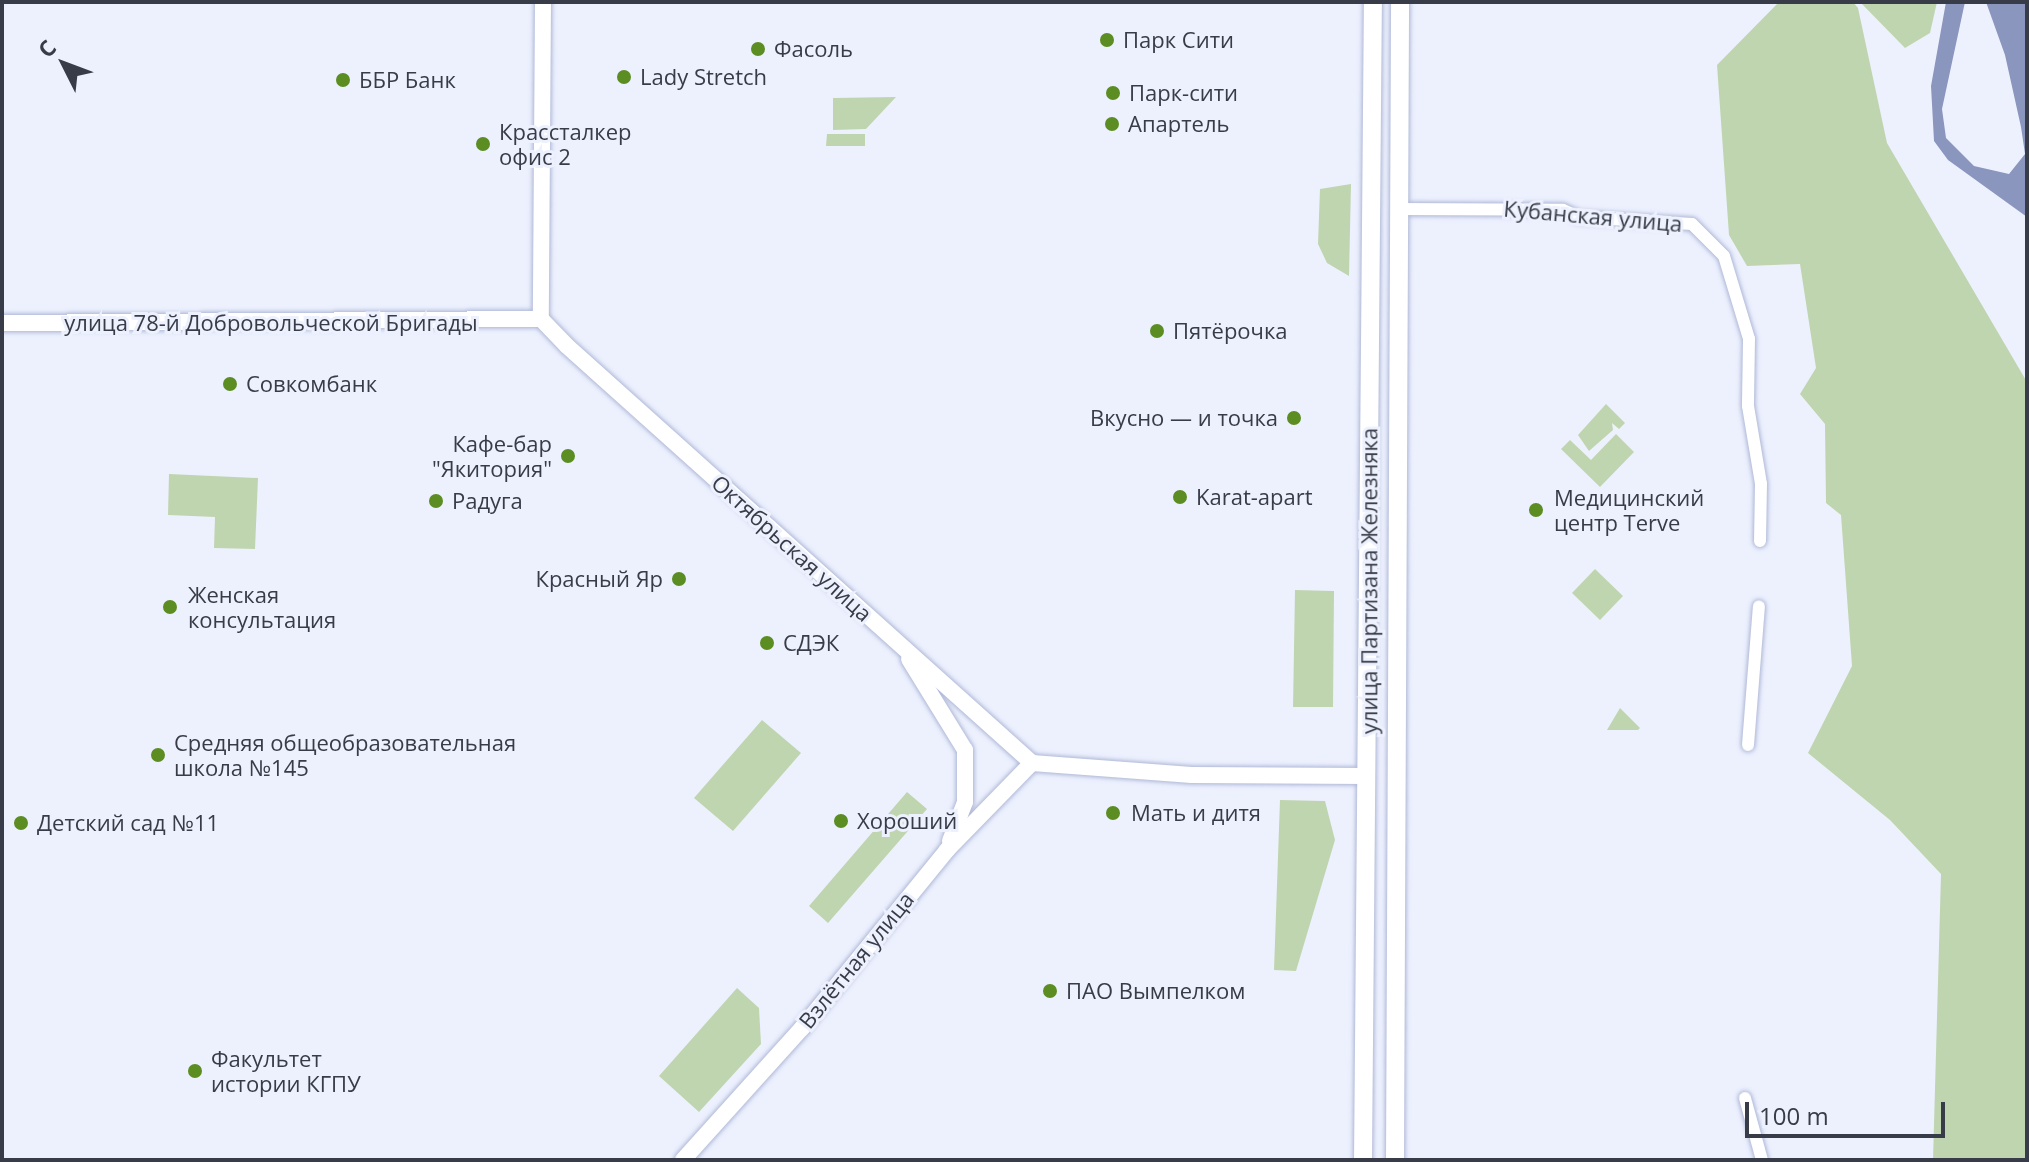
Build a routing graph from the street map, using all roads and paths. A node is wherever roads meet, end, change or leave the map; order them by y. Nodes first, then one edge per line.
1 (543, 2) edge
2 (1373, 2) edge
3 (1400, 2) edge
4 (1398, 209) junction
5 (541, 319) junction
6 (2, 323) edge
7 (1760, 541) dead end
8 (1759, 606) dead end
9 (901, 646) junction
10 (1748, 745) dead end
11 (1032, 763) junction
12 (1397, 768) junction
13 (1367, 776) junction
14 (947, 850) junction
15 (1745, 1098) dead end
16 (683, 1160) edge
17 (1363, 1160) edge
18 (1395, 1160) edge
19 (1762, 1160) edge

1 - 5 street
2 - 13 main road, улица Партизана Железняка
3 - 4 main road, улица Партизана Железняка
4 - 7 street, Кубанская улица
4 - 12 main road, улица Партизана Железняка
5 - 6 street, улица 78-й Добровольческой Бригады
5 - 9 street, Октябрьская улица
8 - 10 street
9 - 11 street, Октябрьская улица
9 - 14 street
11 - 13 street
11 - 14 street, Взлётная улица
12 - 13 main road
12 - 18 main road, улица Партизана Железняка
13 - 17 main road, улица Партизана Железняка
14 - 16 street, Взлётная улица
15 - 19 street

